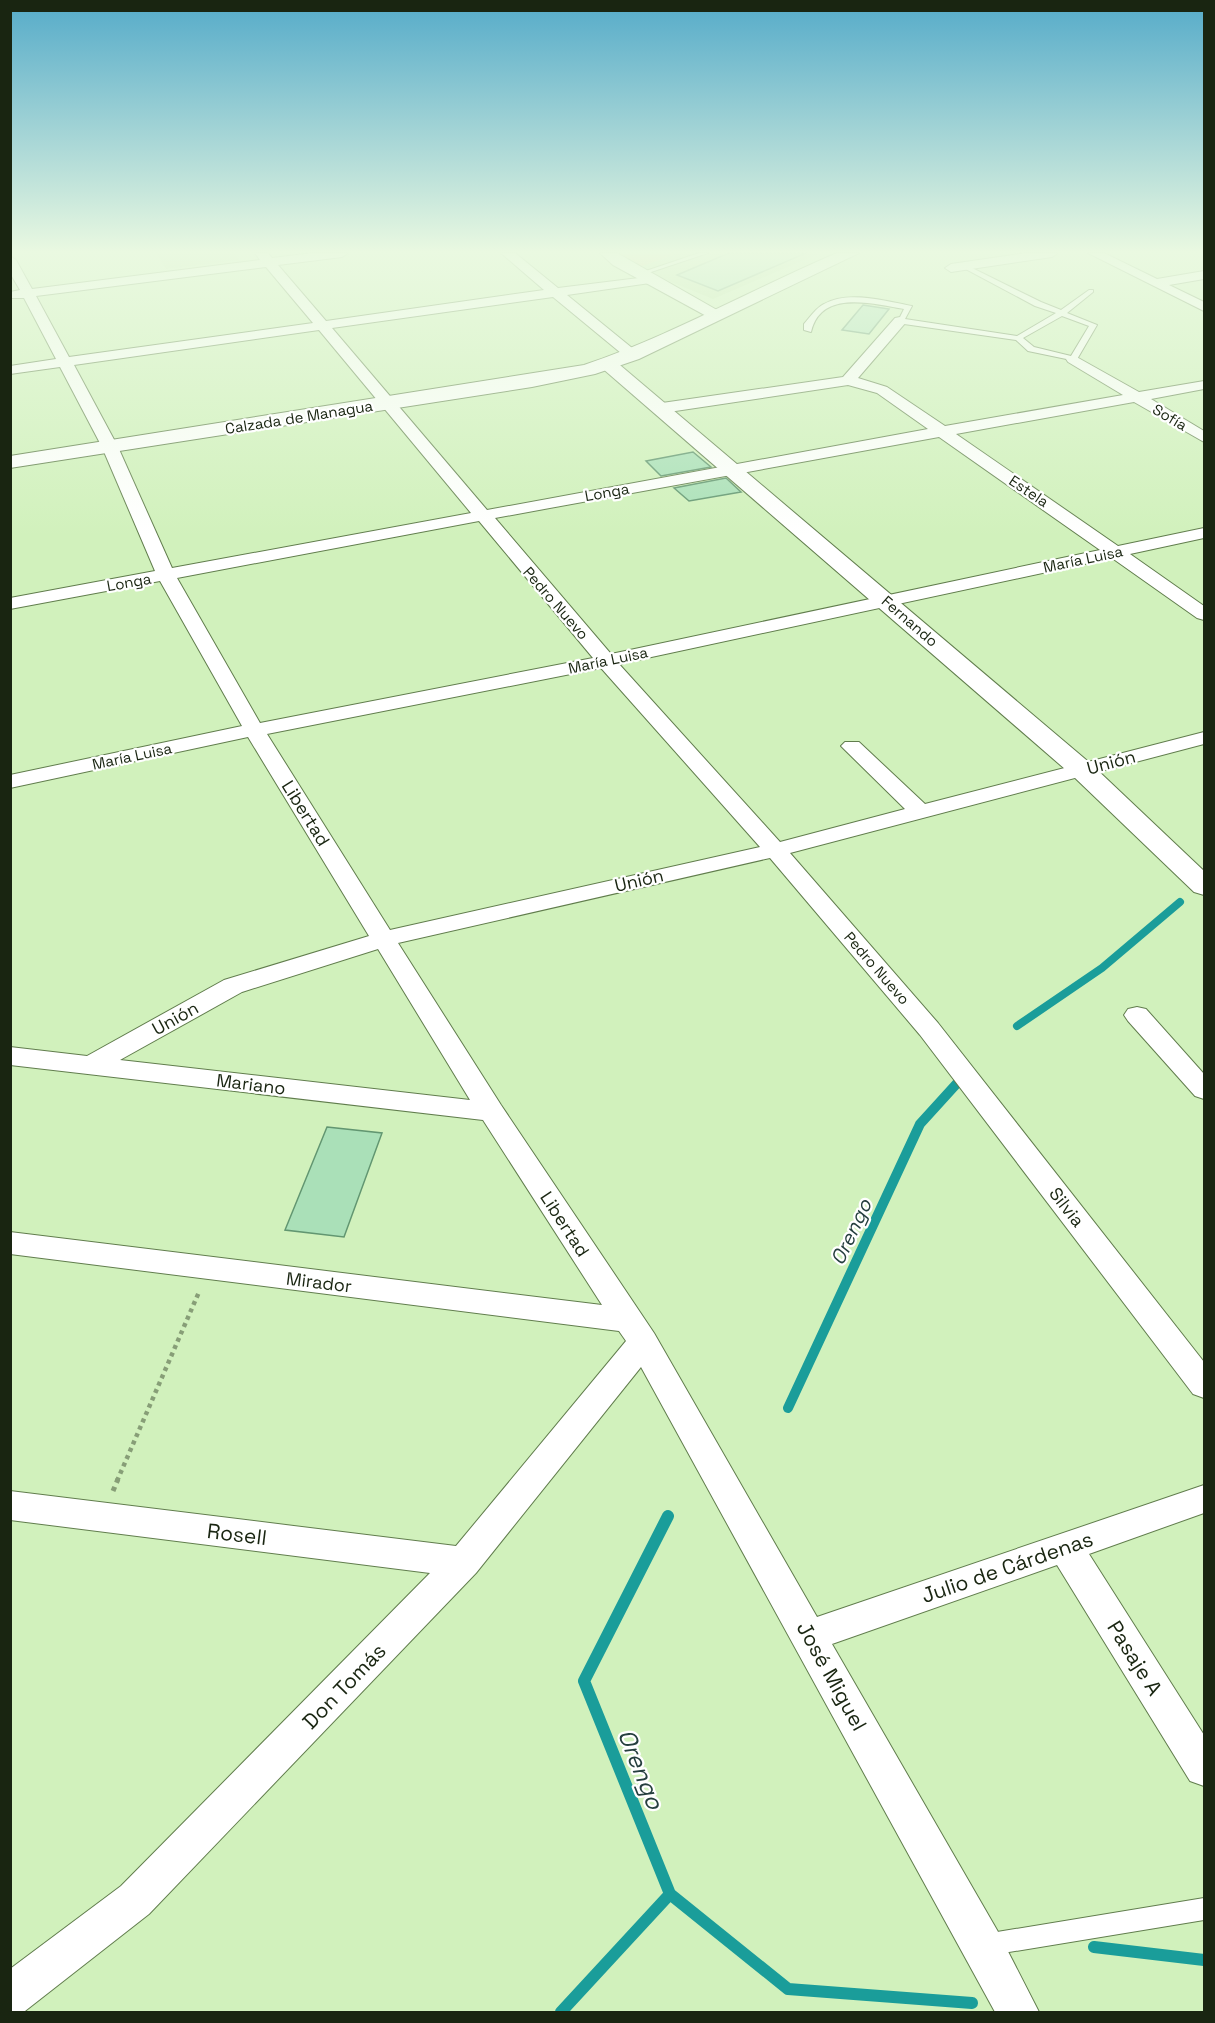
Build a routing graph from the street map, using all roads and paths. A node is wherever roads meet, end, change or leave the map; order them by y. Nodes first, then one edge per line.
1 (57, 347) edge
2 (167, 347) edge
3 (343, 347) edge
4 (623, 347) edge
5 (648, 347) edge
6 (877, 347) edge
7 (1029, 347) edge
8 (1080, 347) edge
9 (632, 355) junction
10 (1073, 359) junction
11 (65, 362) junction
12 (608, 364) junction
13 (10, 370) edge
14 (848, 381) junction
15 (1204, 385) edge
16 (1136, 397) junction
17 (390, 402) junction
18 (662, 408) junction
19 (943, 432) junction
20 (1204, 438) edge
21 (110, 447) junction
22 (10, 462) edge
23 (732, 469) junction
24 (481, 515) junction
25 (1204, 533) edge
26 (1117, 552) junction
27 (166, 575) junction
28 (887, 600) junction
29 (10, 604) edge
30 (1204, 614) edge
31 (606, 661) junction
32 (254, 730) junction
33 (1204, 738) edge
34 (852, 746) dead end
35 (1082, 770) junction
36 (10, 782) edge
37 (920, 812) junction
38 (775, 850) junction
39 (1204, 886) edge
40 (384, 939) junction
41 (1137, 1015) dead end
42 (929, 1029) joint
43 (10, 1056) edge
44 (91, 1065) junction
45 (1204, 1090) edge
46 (491, 1112) junction
47 (10, 1243) edge
48 (210, 1268) junction
49 (636, 1331) junction
50 (1204, 1385) edge
51 (1204, 1499) edge
52 (10, 1505) edge
53 (102, 1517) junction
54 (1065, 1547) junction
55 (464, 1562) junction
56 (809, 1636) junction
57 (1204, 1768) edge
58 (1204, 1909) edge
59 (982, 1945) junction
60 (10, 1996) edge
61 (1018, 2013) edge

1 - 11 street, Libertad
2 - 11 street
3 - 17 street, Pedro Nuevo
4 - 9 street
5 - 9 main road, Calzada de Managua
6 - 14 street
7 - 10 lane
8 - 10 lane
9 - 12 main road, Calzada de Managua
10 - 16 street, Sofía
11 - 13 street
11 - 21 street, Libertad
12 - 17 main road, Calzada de Managua
12 - 18 street, Fernando
14 - 18 street
14 - 19 street, Estela
15 - 16 street, Longa
16 - 19 street, Longa
16 - 20 street, Sofía
17 - 21 main road, Calzada de Managua
17 - 24 street, Pedro Nuevo
18 - 23 street, Fernando
19 - 23 street, Longa
19 - 26 street, Estela
21 - 22 main road, Calzada de Managua
21 - 27 street, Libertad
23 - 24 street, Longa
23 - 28 street, Fernando
24 - 27 street, Longa
24 - 31 street, Pedro Nuevo
25 - 26 street, María Luisa
26 - 28 street, María Luisa
26 - 30 street, Estela
27 - 29 street, Longa
27 - 32 street, Libertad
28 - 31 street, María Luisa
28 - 35 street, Fernando
31 - 32 street, María Luisa
31 - 38 street, Pedro Nuevo
32 - 36 street, María Luisa
32 - 40 street, Libertad
33 - 35 street, Unión
34 - 37 street
35 - 37 street, Unión
35 - 39 street, Fernando
37 - 38 street, Unión
38 - 40 street, Unión
38 - 42 street, Pedro Nuevo
40 - 44 street, Unión
40 - 46 street, Libertad
41 - 45 street
42 - 50 street, Silvia
43 - 44 street, Mariano
44 - 46 street, Mariano
46 - 49 street, Libertad
47 - 48 street, Mirador
48 - 49 street, Mirador
48 - 53 path
49 - 55 street, Don Tomás
49 - 56 street, José Miguel
51 - 54 street, Julio de Cárdenas
52 - 53 street, Rosell
53 - 55 street, Rosell
54 - 56 street, Julio de Cárdenas
54 - 57 street, Pasaje A
55 - 60 street, Don Tomás
56 - 59 street, José Miguel
58 - 59 lane
59 - 61 street, José Miguel

